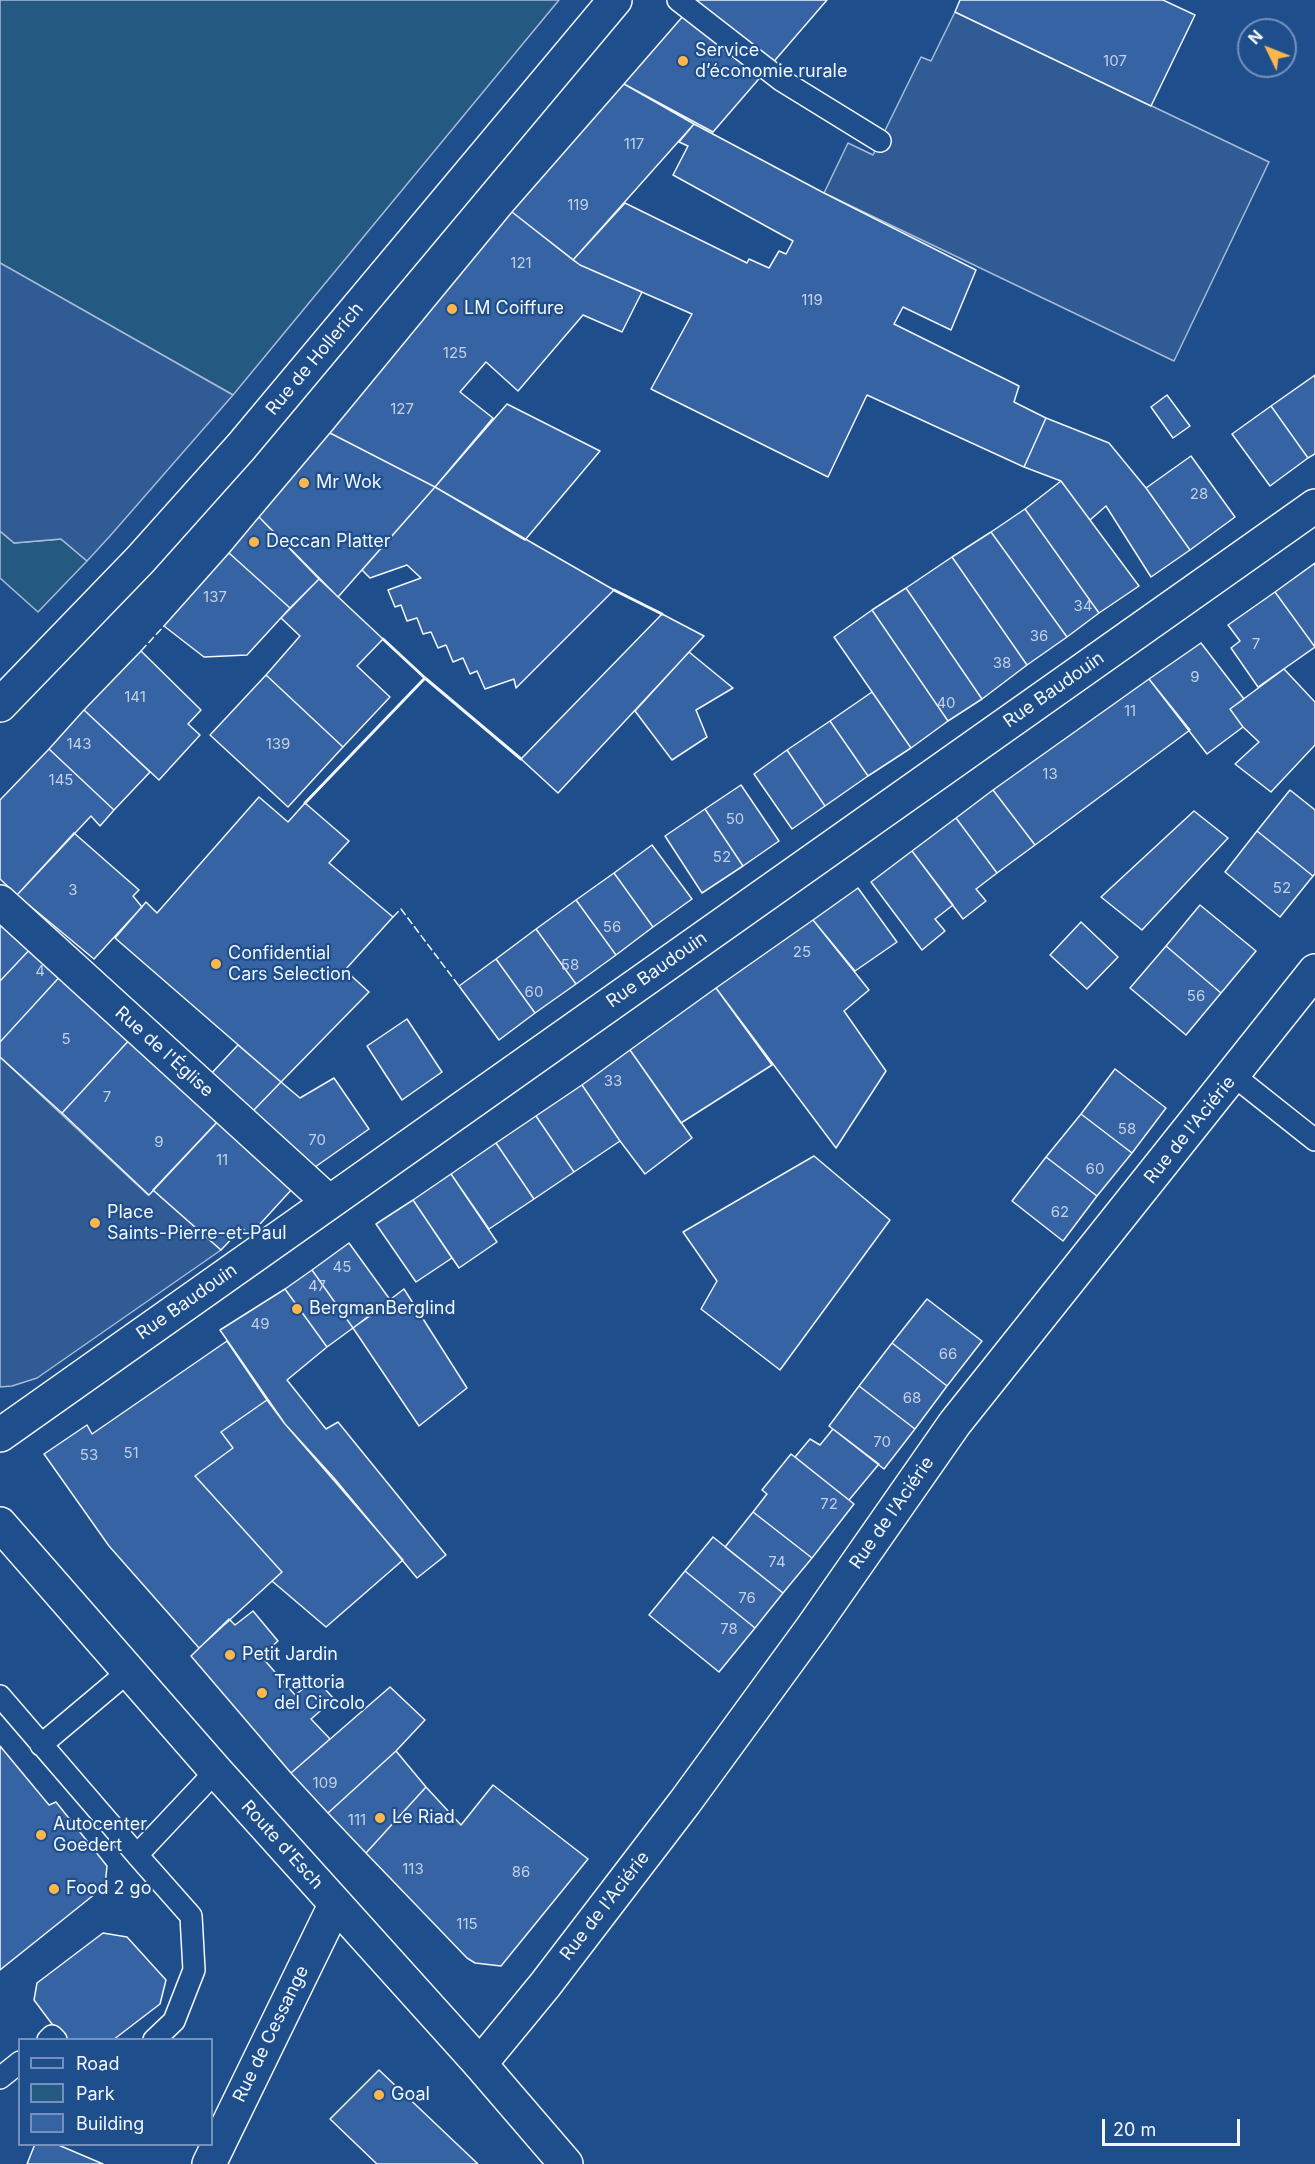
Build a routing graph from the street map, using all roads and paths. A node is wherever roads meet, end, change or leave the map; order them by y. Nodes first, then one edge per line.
1 (615, 0) edge
2 (678, 0) edge
3 (880, 141) dead end
4 (1315, 506) edge
5 (0, 705) edge
6 (0, 902) edge
7 (1315, 971) edge
8 (1233, 1075) junction
9 (1315, 1140) edge
10 (329, 1202) junction
11 (0, 1435) edge
12 (0, 1524) edge
13 (129, 1671) junction
14 (0, 1696) edge
15 (41, 1745) junction
16 (216, 1771) junction
17 (137, 1855) junction
18 (335, 1905) junction
19 (156, 2038) edge
20 (18, 2064) edge
21 (480, 2064) junction
22 (0, 2078) edge
23 (208, 2164) edge
24 (566, 2164) edge

1 - 5 street, Rue de Hollerich
2 - 3 lane
4 - 10 street, Rue Baudouin
6 - 10 street, Rue de l'Église
7 - 8 street, Rue de l'Aciérie
8 - 9 lane
8 - 21 street, Rue de l'Aciérie
10 - 11 street, Rue Baudouin
12 - 13 street, Route d'Esch
13 - 15 lane
13 - 16 street, Route d'Esch
14 - 15 lane
15 - 17 lane
16 - 17 lane
16 - 18 street, Route d'Esch
17 - 19 lane
18 - 21 street, Route d'Esch
18 - 23 street, Rue de Cessange
20 - 22 lane
21 - 24 street, Route d'Esch

